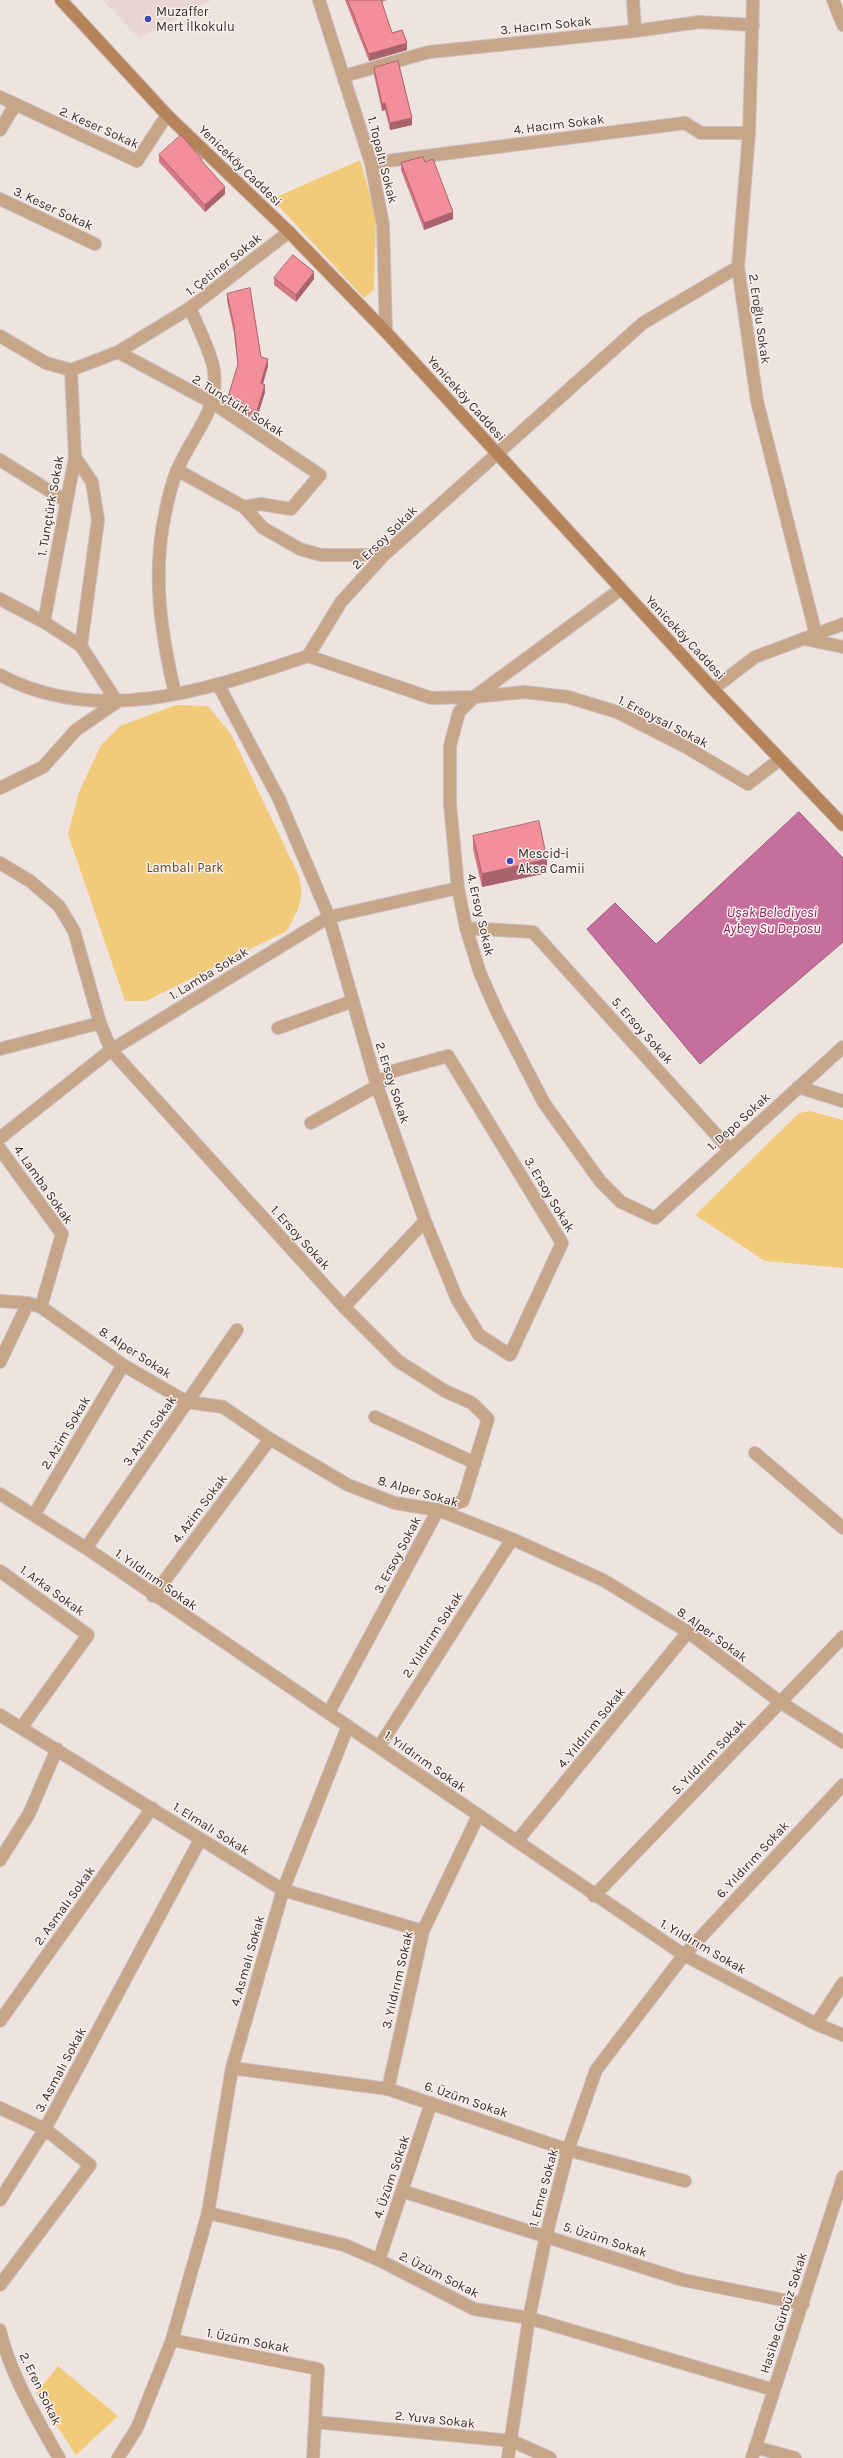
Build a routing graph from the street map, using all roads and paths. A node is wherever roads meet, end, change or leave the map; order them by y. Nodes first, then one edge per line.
1 (61, 0) edge
2 (319, 0) edge
3 (632, 0) edge
4 (753, 0) edge
5 (833, 0) edge
6 (753, 25) junction
7 (843, 25) edge
8 (635, 31) junction
9 (344, 76) junction
10 (0, 98) edge
11 (15, 105) junction
12 (167, 115) junction
13 (0, 130) edge
14 (749, 133) junction
15 (371, 164) junction
16 (0, 199) edge
17 (289, 232) junction
18 (95, 244) dead end
19 (738, 267) junction
20 (190, 308) junction
21 (386, 332) junction
22 (0, 336) edge
23 (118, 352) junction
24 (71, 370) junction
25 (213, 403) junction
26 (498, 454) junction
27 (75, 457) junction
28 (0, 460) edge
29 (177, 470) junction
30 (66, 501) junction
31 (244, 507) junction
32 (384, 555) junction
33 (621, 589) junction
34 (0, 599) edge
35 (44, 622) junction
36 (843, 624) edge
37 (816, 635) junction
38 (804, 639) junction
39 (81, 646) junction
40 (843, 647) edge
41 (308, 656) junction
42 (0, 675) edge
43 (219, 686) junction
44 (712, 689) junction
45 (175, 694) junction
46 (474, 698) junction
47 (117, 702) junction
48 (779, 760) junction
49 (0, 788) edge
50 (843, 825) edge
51 (0, 863) edge
52 (458, 888) junction
53 (329, 918) junction
54 (466, 928) junction
55 (353, 1000) junction
56 (100, 1023) junction
57 (278, 1028) dead end
58 (843, 1047) edge
59 (0, 1049) edge
60 (111, 1050) junction
61 (377, 1086) junction
62 (798, 1087) junction
63 (843, 1101) edge
64 (311, 1123) dead end
65 (0, 1138) edge
66 (0, 1149) edge
67 (730, 1150) junction
68 (655, 1218) joint
69 (425, 1221) junction
70 (0, 1301) edge
71 (28, 1303) junction
72 (41, 1306) junction
73 (344, 1307) junction
74 (237, 1330) dead end
75 (510, 1355) joint
76 (0, 1362) edge
77 (123, 1365) junction
78 (187, 1402) junction
79 (375, 1417) dead end
80 (488, 1419) joint
81 (270, 1439) junction
82 (755, 1453) dead end
83 (475, 1463) junction
84 (0, 1494) edge
85 (438, 1510) junction
86 (34, 1515) junction
87 (843, 1528) edge
88 (512, 1539) junction
89 (86, 1548) junction
90 (0, 1571) edge
91 (153, 1596) junction
92 (688, 1632) junction
93 (843, 1637) edge
94 (780, 1702) junction
95 (329, 1712) junction
96 (0, 1715) edge
97 (348, 1726) junction
98 (21, 1728) junction
99 (843, 1742) edge
100 (378, 1747) junction
101 (57, 1748) junction
102 (843, 1785) edge
103 (152, 1808) junction
104 (478, 1816) junction
105 (200, 1840) junction
106 (517, 1841) junction
107 (0, 1860) edge
108 (283, 1890) junction
109 (594, 1896) junction
110 (423, 1931) junction
111 (684, 1955) junction
112 (843, 1983) edge
113 (0, 2021) edge
114 (816, 2024) junction
115 (843, 2035) edge
116 (232, 2068) junction
117 (388, 2089) junction
118 (431, 2103) junction
119 (0, 2108) edge
120 (45, 2128) junction
121 (568, 2150) junction
122 (843, 2177) edge
123 (685, 2181) dead end
124 (402, 2191) junction
125 (0, 2200) edge
126 (208, 2213) junction
127 (546, 2236) junction
128 (379, 2260) junction
129 (0, 2286) edge
130 (803, 2304) junction
131 (529, 2318) junction
132 (0, 2330) edge
133 (172, 2340) junction
134 (1, 2344) edge
135 (774, 2390) junction
136 (315, 2422) junction
137 (512, 2441) junction
138 (753, 2452) edge
139 (60, 2458) edge
140 (118, 2458) edge
141 (313, 2458) edge
142 (508, 2458) edge
143 (548, 2458) edge
144 (795, 2458) edge

1 - 12 street, Yeniceköy Caddesi
2 - 9 street, 1. Topaltı Sokak
3 - 8 street
4 - 6 street, 2. Eroğlu Sokak
5 - 7 street
6 - 8 street, 3. Hacım Sokak
6 - 14 street, 2. Eroğlu Sokak
8 - 9 street, 3. Hacım Sokak
9 - 15 street, 1. Topaltı Sokak
10 - 11 street, 2. Keser Sokak
11 - 12 street, 2. Keser Sokak
11 - 13 street
12 - 17 street, Yeniceköy Caddesi
14 - 15 street, 4. Hacım Sokak
14 - 19 street, 2. Eroğlu Sokak
15 - 21 street, 1. Topaltı Sokak
16 - 18 street, 3. Keser Sokak
17 - 20 street, 1. Çetiner Sokak
17 - 21 street, Yeniceköy Caddesi
19 - 26 street, 2. Ersoy Sokak
19 - 37 street, 2. Eroğlu Sokak
20 - 23 street
20 - 25 street, 1. Çetiner Sokak
21 - 26 street, Yeniceköy Caddesi
22 - 24 street
23 - 24 street
23 - 25 street, 2. Tunçtürk Sokak
24 - 27 street, 1. Tunçtürk Sokak
25 - 29 street, 1. Çetiner Sokak
25 - 31 street, 2. Tunçtürk Sokak
26 - 32 street, 2. Ersoy Sokak
26 - 33 street, Yeniceköy Caddesi
27 - 30 street, 1. Tunçtürk Sokak
27 - 39 street
28 - 30 street
29 - 31 street
29 - 45 street, 1. Çetiner Sokak
30 - 35 street, 1. Tunçtürk Sokak
31 - 32 street
32 - 41 street, 2. Ersoy Sokak
33 - 44 street, Yeniceköy Caddesi
33 - 46 street, 4. Ersoy Sokak
34 - 35 street
35 - 39 street
36 - 37 street
37 - 38 street
38 - 40 street
38 - 44 street
39 - 47 street
41 - 43 street
41 - 46 street
42 - 47 street
43 - 45 street
43 - 53 street, 2. Ersoy Sokak
44 - 48 street, Yeniceköy Caddesi
45 - 47 street
46 - 48 street, 1. Ersoysal Sokak
46 - 52 street, 4. Ersoy Sokak
47 - 49 street
48 - 50 street, Yeniceköy Caddesi
51 - 56 street
52 - 53 street, 1. Lamba Sokak
52 - 54 street, 4. Ersoy Sokak
53 - 55 street, 2. Ersoy Sokak
53 - 60 street, 1. Lamba Sokak
54 - 67 street, 5. Ersoy Sokak
54 - 68 street, 4. Ersoy Sokak
55 - 57 street
55 - 61 street, 2. Ersoy Sokak
56 - 59 street
56 - 60 street
58 - 62 street, 1. Depo Sokak
60 - 65 street, 1. Lamba Sokak
60 - 73 street, 1. Ersoy Sokak
61 - 64 street
61 - 69 street, 2. Ersoy Sokak
61 - 75 street, 3. Ersoy Sokak
62 - 63 street
62 - 67 street, 1. Depo Sokak
66 - 72 street, 4. Lamba Sokak
67 - 68 street, 1. Depo Sokak
69 - 73 street
69 - 75 street, 2. Ersoy Sokak
70 - 71 street, 8. Alper Sokak
71 - 72 street, 8. Alper Sokak
71 - 76 street
72 - 77 street, 8. Alper Sokak
73 - 80 street, 1. Ersoy Sokak
74 - 78 street, 3. Azim Sokak
77 - 78 street, 8. Alper Sokak
77 - 86 street, 2. Azim Sokak
78 - 81 street, 8. Alper Sokak
78 - 89 street, 3. Azim Sokak
79 - 83 street
80 - 83 street, 3. Ersoy Sokak
81 - 85 street, 8. Alper Sokak
81 - 91 street, 4. Azim Sokak
82 - 87 street
83 - 85 street, 3. Ersoy Sokak
84 - 86 street, 1. Yıldırım Sokak
85 - 88 street, 8. Alper Sokak
85 - 95 street, 3. Ersoy Sokak
86 - 89 street, 1. Yıldırım Sokak
88 - 92 street, 8. Alper Sokak
88 - 100 street, 2. Yıldırım Sokak
89 - 91 street, 1. Yıldırım Sokak
90 - 98 street, 1. Arka Sokak
91 - 95 street, 1. Yıldırım Sokak
92 - 94 street, 8. Alper Sokak
92 - 106 street, 4. Yıldırım Sokak
93 - 94 street, 5. Yıldırım Sokak
94 - 99 street, 8. Alper Sokak
94 - 109 street, 5. Yıldırım Sokak
95 - 97 street, 1. Yıldırım Sokak
96 - 98 street, 1. Elmalı Sokak
97 - 100 street, 1. Yıldırım Sokak
97 - 108 street, 4. Asmalı Sokak
98 - 101 street, 1. Elmalı Sokak
100 - 104 street, 1. Yıldırım Sokak
101 - 103 street, 1. Elmalı Sokak
101 - 107 street
102 - 111 street, 6. Yıldırım Sokak
103 - 105 street, 1. Elmalı Sokak
103 - 113 street, 2. Asmalı Sokak
104 - 106 street, 1. Yıldırım Sokak
104 - 110 street, 3. Yıldırım Sokak
105 - 108 street, 1. Elmalı Sokak
105 - 120 street, 3. Asmalı Sokak
106 - 109 street, 1. Yıldırım Sokak
108 - 110 street, 1. Elmalı Sokak
108 - 116 street, 4. Asmalı Sokak
109 - 111 street, 1. Yıldırım Sokak
110 - 117 street, 3. Yıldırım Sokak
111 - 114 street, 1. Yıldırım Sokak
111 - 121 street, 1. Emre Sokak
112 - 114 street
114 - 115 street, 1. Yıldırım Sokak
116 - 117 street, 6. Üzüm Sokak
116 - 126 street, 4. Asmalı Sokak
117 - 118 street, 6. Üzüm Sokak
118 - 121 street, 6. Üzüm Sokak
118 - 124 street, 4. Üzüm Sokak
119 - 120 street
120 - 125 street
120 - 129 street, 3. Asmalı Sokak
121 - 123 street, 6. Üzüm Sokak
121 - 127 street, 1. Emre Sokak
122 - 130 street, Hasibe Gürbüz Sokak
124 - 127 street, 5. Üzüm Sokak
124 - 128 street, 4. Üzüm Sokak
126 - 128 street, 2. Üzüm Sokak
126 - 133 street, 4. Asmalı Sokak
127 - 130 street, 5. Üzüm Sokak
127 - 131 street, 1. Emre Sokak
128 - 131 street, 2. Üzüm Sokak
130 - 135 street, Hasibe Gürbüz Sokak
131 - 135 street, 2. Üzüm Sokak
131 - 137 street, 1. Emre Sokak
132 - 134 street, 2. Eren Sokak
133 - 136 street, 1. Üzüm Sokak
133 - 140 street, 4. Asmalı Sokak
134 - 139 street, 2. Eren Sokak
135 - 138 street, Hasibe Gürbüz Sokak
136 - 137 street, 2. Yuva Sokak
136 - 141 street
137 - 142 street, 1. Emre Sokak
137 - 143 street, 2. Yuva Sokak
138 - 144 street

